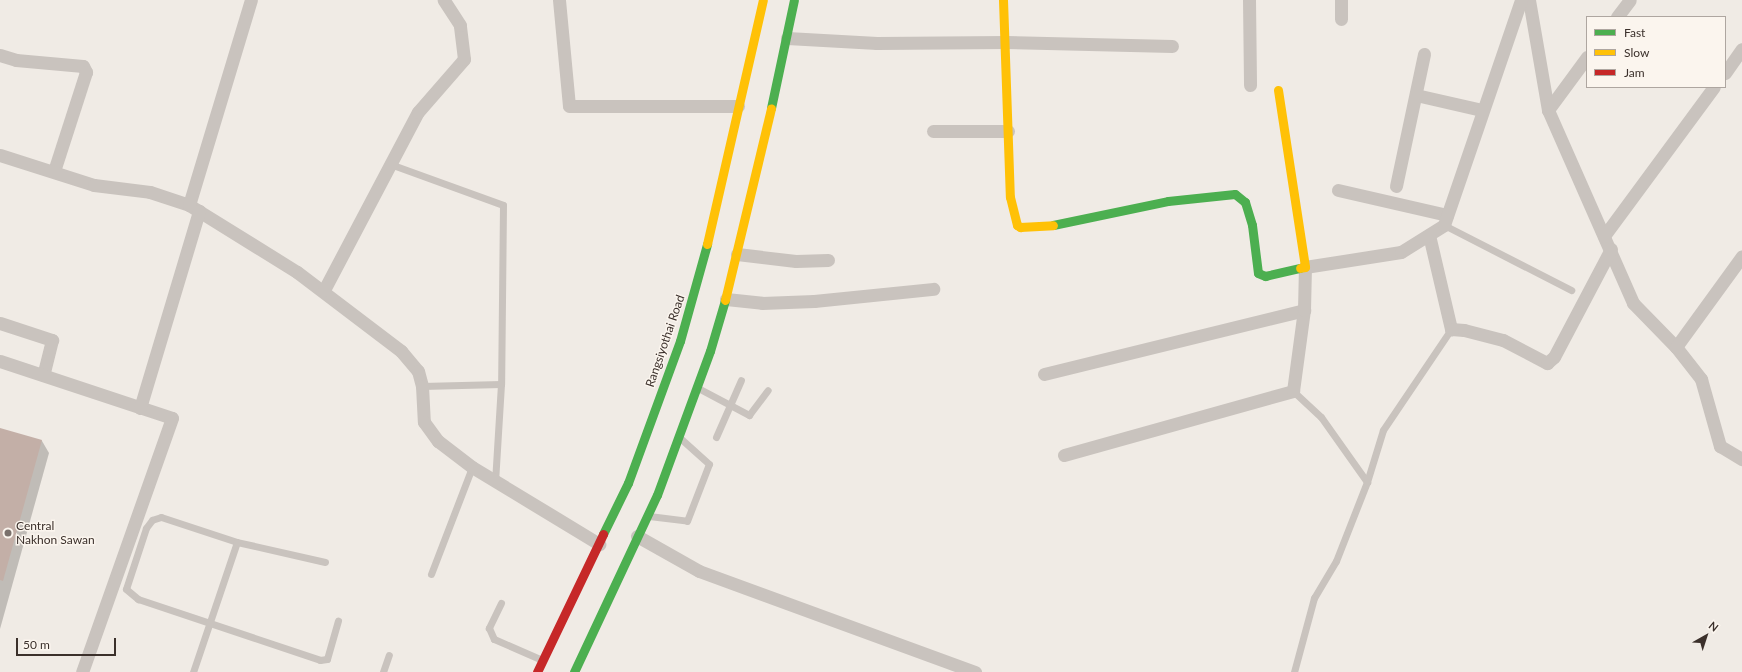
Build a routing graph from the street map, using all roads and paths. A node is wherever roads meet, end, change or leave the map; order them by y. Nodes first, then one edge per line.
1 (251, 0) edge
2 (444, 0) edge
3 (559, 0) edge
4 (763, 0) edge
5 (794, 0) edge
6 (1003, 0) edge
7 (1249, 0) edge
8 (1341, 0) edge
9 (1521, 0) edge
10 (1529, 0) edge
11 (1630, 0) edge
12 (1618, 16) edge
13 (1342, 18) dead end
14 (1006, 42) junction
15 (783, 44) junction
16 (1172, 46) dead end
17 (1742, 50) edge
18 (1424, 54) dead end
19 (0, 55) edge
20 (1586, 58) edge
21 (1726, 71) edge
22 (1250, 85) dead end
23 (1713, 88) edge
24 (1278, 90) dead end
25 (1416, 95) junction
26 (738, 106) junction
27 (1482, 110) junction
28 (1548, 110) junction
29 (933, 131) dead end
30 (1008, 132) junction
31 (0, 154) edge
32 (390, 164) junction
33 (54, 171) junction
34 (1396, 186) dead end
35 (1338, 190) dead end
36 (194, 208) junction
37 (1445, 220) junction
38 (1429, 235) junction
39 (1604, 236) junction
40 (1611, 249) junction
41 (737, 254) junction
42 (1742, 256) edge
43 (828, 260) dead end
44 (1305, 267) junction
45 (933, 289) dead end
46 (324, 290) junction
47 (1571, 290) dead end
48 (726, 299) junction
49 (1304, 310) junction
50 (0, 323) edge
51 (1451, 330) junction
52 (1676, 347) junction
53 (0, 361) edge
54 (1044, 374) dead end
55 (43, 375) junction
56 (740, 380) dead end
57 (501, 384) junction
58 (422, 386) junction
59 (696, 387) junction
60 (768, 390) dead end
61 (1293, 391) junction
62 (730, 404) junction
63 (140, 408) junction
64 (716, 436) dead end
65 (678, 437) junction
66 (1064, 455) dead end
67 (1742, 459) edge
68 (472, 467) junction
69 (495, 481) junction
70 (1367, 482) junction
71 (647, 516) junction
72 (636, 536) junction
73 (237, 542) junction
74 (599, 544) junction
75 (325, 562) dead end
76 (430, 574) dead end
77 (501, 603) dead end
78 (338, 621) dead end
79 (209, 623) junction
80 (389, 655) dead end
81 (542, 660) junction
82 (82, 672) edge
83 (193, 672) edge
84 (383, 672) edge
85 (536, 672) edge
86 (574, 672) edge
87 (974, 672) edge
88 (1294, 672) edge

1 - 36 street
2 - 32 street
3 - 26 street
4 - 26 main road, Rangsiyothai Road
5 - 15 main road
6 - 14 main road
7 - 22 street
8 - 13 street
9 - 27 street
10 - 28 street
11 - 12 street
14 - 15 street
14 - 16 street
14 - 30 main road
15 - 41 main road
17 - 21 street
18 - 25 street
19 - 33 street
20 - 28 street
23 - 39 street
24 - 44 main road
25 - 27 street
25 - 34 street
26 - 74 main road, Rangsiyothai Road
27 - 37 street
28 - 39 street
29 - 30 street
30 - 44 main road
31 - 33 street
32 - 46 street
32 - 57 lane
33 - 36 street
35 - 37 street
36 - 46 street
36 - 63 street
37 - 38 street
37 - 47 lane
38 - 44 street
38 - 51 street
39 - 40 street
40 - 51 street
40 - 52 street
41 - 43 street
41 - 48 main road
42 - 52 street
44 - 49 street
45 - 48 street
46 - 58 street
48 - 59 main road
49 - 54 street
49 - 61 street
50 - 55 street
51 - 70 lane
52 - 67 street
53 - 55 street
55 - 63 street
56 - 62 lane
57 - 58 lane
57 - 69 lane
58 - 68 street
59 - 62 lane
59 - 65 main road
60 - 62 lane
61 - 66 street
61 - 70 lane
62 - 64 lane
63 - 82 street
65 - 71 main road
65 - 71 lane
68 - 69 street
68 - 76 lane
69 - 74 street
70 - 88 lane
71 - 72 main road
72 - 86 main road
72 - 87 street
73 - 75 lane
73 - 79 lane
73 - 79 lane
74 - 81 main road, Rangsiyothai Road
77 - 81 lane
78 - 79 lane
79 - 83 lane
80 - 84 lane
81 - 85 main road, Rangsiyothai Road

